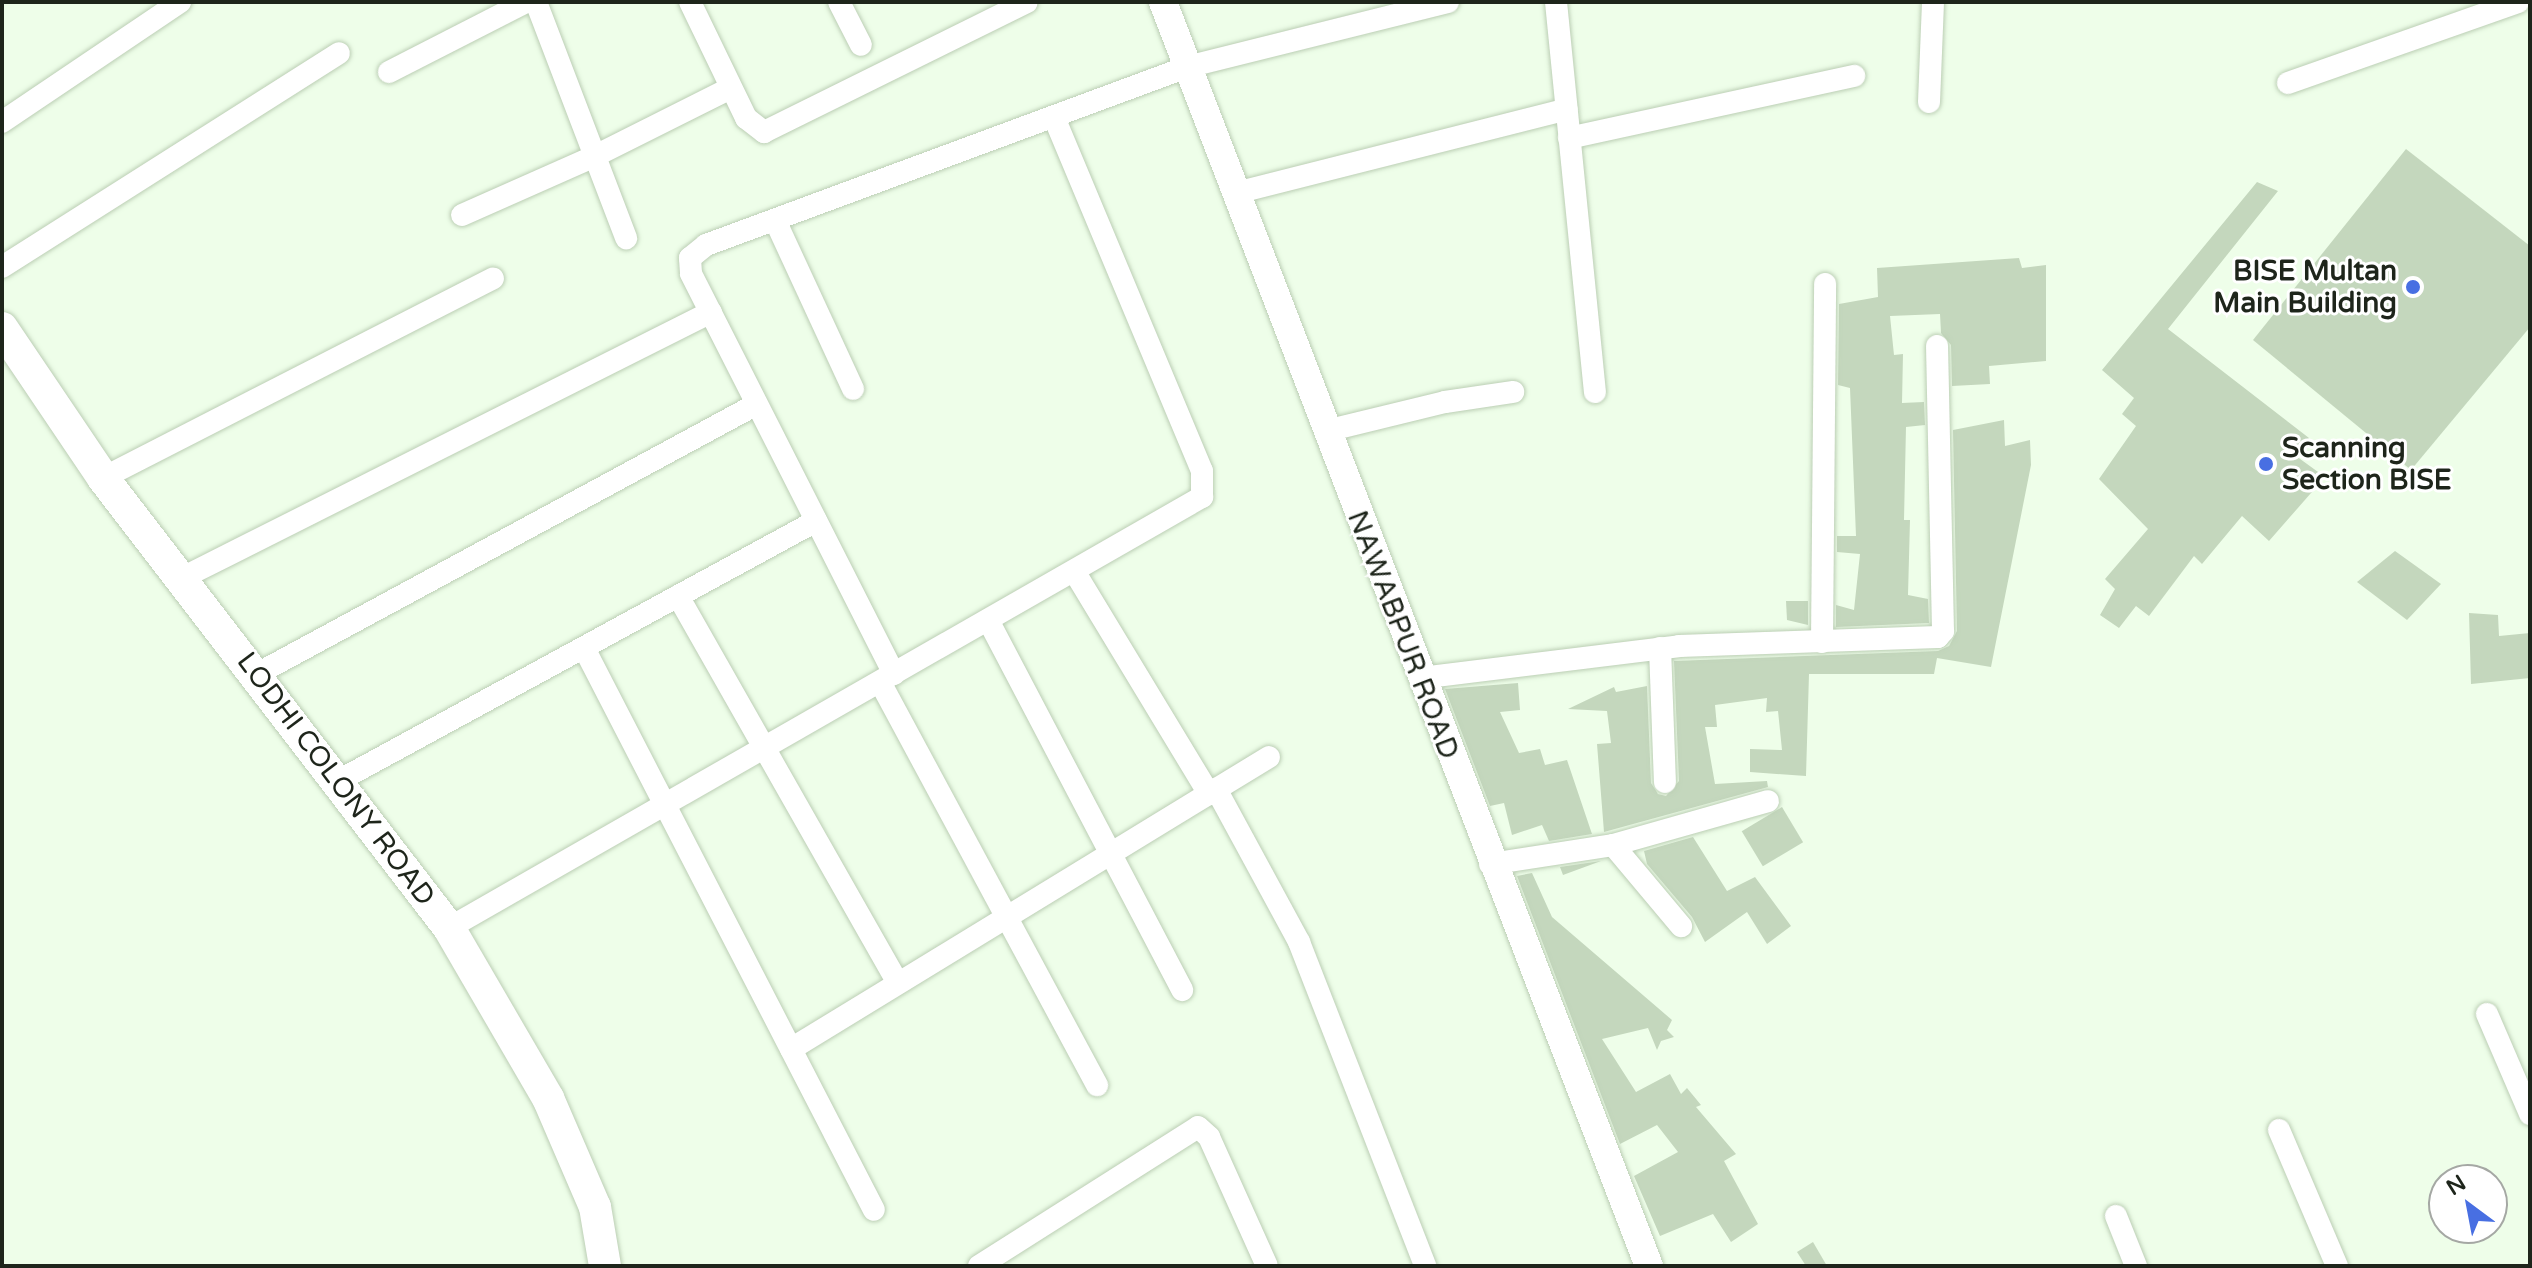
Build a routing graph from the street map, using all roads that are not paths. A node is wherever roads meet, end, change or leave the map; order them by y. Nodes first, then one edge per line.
1 (180, 2) edge
2 (526, 2) edge
3 (536, 2) edge
4 (690, 2) edge
5 (839, 2) edge
6 (1027, 2) edge
7 (1163, 2) edge
8 (1448, 2) edge
9 (1556, 2) edge
10 (1933, 2) edge
11 (2512, 3) edge
12 (861, 45) dead end
13 (339, 53) dead end
14 (1187, 67) junction
15 (389, 72) dead end
16 (1854, 76) dead end
17 (2288, 83) dead end
18 (731, 88) junction
19 (1929, 102) dead end
20 (1567, 109) junction
21 (1054, 117) junction
22 (2, 122) edge
23 (1569, 138) junction
24 (595, 156) junction
25 (1236, 193) junction
26 (462, 215) dead end
27 (775, 220) junction
28 (626, 238) dead end
29 (2, 267) edge
30 (493, 278) dead end
31 (1825, 284) dead end
32 (711, 312) junction
33 (2, 328) edge
34 (1937, 346) dead end
35 (853, 389) dead end
36 (1513, 392) dead end
37 (1595, 392) dead end
38 (757, 404) junction
39 (1326, 431) junction
40 (103, 478) junction
41 (816, 521) junction
42 (1074, 571) junction
43 (182, 578) junction
44 (678, 596) junction
45 (988, 620) junction
46 (1822, 642) junction
47 (584, 648) junction
48 (1660, 648) junction
49 (257, 674) junction
50 (887, 678) junction
51 (1420, 678) junction
52 (765, 748) junction
53 (1269, 757) dead end
54 (340, 780) junction
55 (1665, 782) dead end
56 (1213, 792) junction
57 (1768, 801) dead end
58 (665, 805) junction
59 (1613, 845) junction
60 (1111, 854) junction
61 (1490, 864) junction
62 (1007, 917) junction
63 (1681, 926) dead end
64 (449, 928) junction
65 (898, 983) junction
66 (1182, 990) dead end
67 (2487, 1014) dead end
68 (791, 1049) junction
69 (1097, 1085) dead end
70 (2530, 1114) edge
71 (2279, 1130) dead end
72 (874, 1210) dead end
73 (2116, 1216) dead end
74 (605, 1266) edge
75 (979, 1266) edge
76 (1267, 1266) edge
77 (1425, 1266) edge
78 (1649, 1266) edge
79 (2136, 1266) edge
80 (2337, 1266) edge

1 - 22 street
2 - 15 street
3 - 24 street
4 - 18 street
5 - 12 street
6 - 18 street
7 - 14 street, NAWABPUR ROAD
8 - 14 street
9 - 20 street
10 - 19 street
11 - 17 street
13 - 29 street
14 - 21 street
14 - 25 street, NAWABPUR ROAD
16 - 23 street
18 - 24 street
20 - 23 street
20 - 25 street
21 - 27 street
21 - 42 street
23 - 37 street
24 - 26 street
24 - 28 street
25 - 39 street, NAWABPUR ROAD
27 - 32 street
27 - 35 street
30 - 40 street
31 - 46 street
32 - 38 street
32 - 43 street
33 - 40 main road, LODHI COLONY ROAD
34 - 46 street
36 - 39 street
38 - 41 street
38 - 49 street
39 - 51 street, NAWABPUR ROAD
40 - 43 main road, LODHI COLONY ROAD
41 - 44 street
41 - 50 street
42 - 45 street
42 - 56 street
43 - 49 main road, LODHI COLONY ROAD
44 - 47 street
44 - 52 street
45 - 50 street
45 - 60 street
46 - 48 street
47 - 54 street
47 - 58 street
48 - 51 street
48 - 55 street
49 - 54 main road, LODHI COLONY ROAD
50 - 52 street
50 - 62 street
51 - 61 street, NAWABPUR ROAD
52 - 58 street
52 - 65 street
53 - 56 street
54 - 64 main road, LODHI COLONY ROAD
56 - 60 street
56 - 77 street
57 - 59 street
58 - 64 street
58 - 68 street
59 - 61 street
59 - 63 street
60 - 62 street
60 - 66 street
61 - 78 street, NAWABPUR ROAD
62 - 65 street
62 - 69 street
64 - 74 main road, LODHI COLONY ROAD
65 - 68 street
67 - 70 street
68 - 72 street
71 - 80 street
73 - 79 street
75 - 76 street

